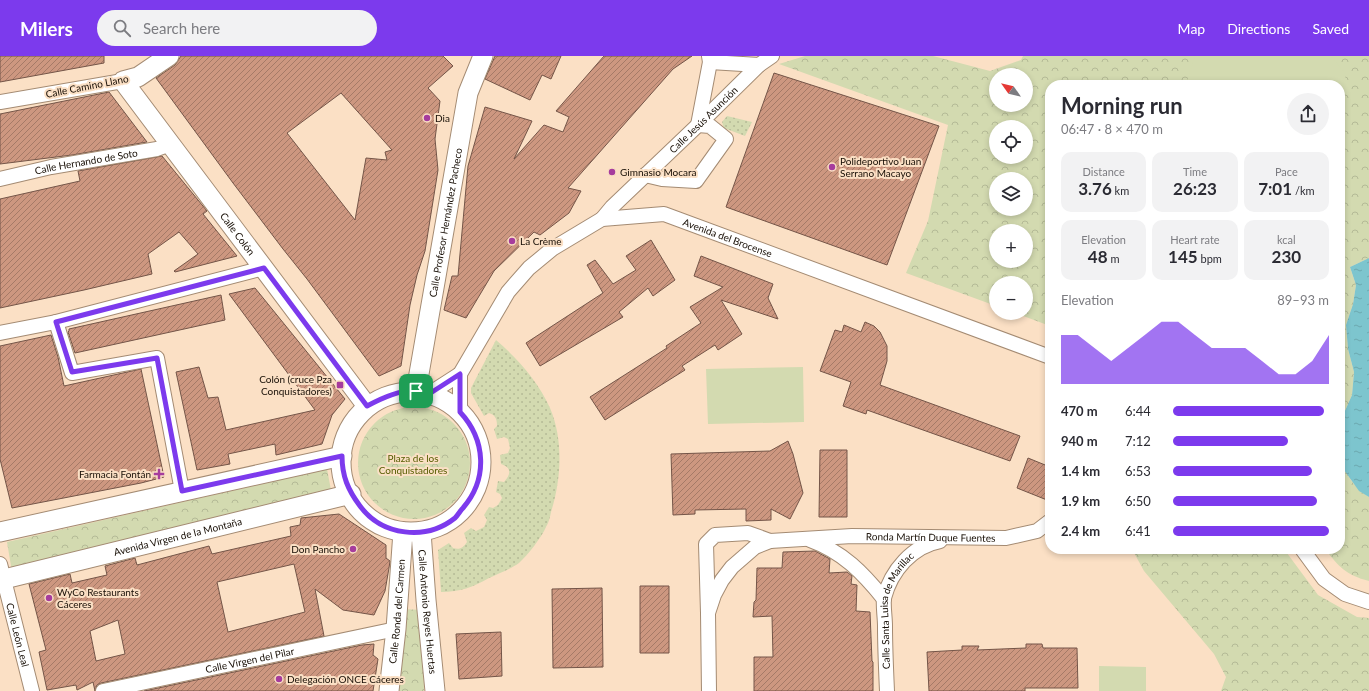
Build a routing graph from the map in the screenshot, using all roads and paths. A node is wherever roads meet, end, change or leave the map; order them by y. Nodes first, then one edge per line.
1 (169, 56) edge
2 (483, 56) edge
3 (772, 56) edge
4 (709, 59) edge
5 (758, 65) junction
6 (123, 81) junction
7 (0, 102) edge
8 (698, 125) junction
9 (172, 144) junction
10 (644, 175) junction
11 (0, 179) edge
12 (602, 219) junction
13 (264, 268) junction
14 (56, 322) junction
15 (0, 333) edge
16 (1045, 354) edge
17 (460, 374) junction
18 (423, 393) junction
19 (367, 406) junction
20 (460, 412) junction
21 (342, 456) junction
22 (182, 491) junction
23 (351, 494) junction
24 (1045, 525) edge
25 (0, 532) edge
26 (403, 532) junction
27 (421, 532) junction
28 (954, 538) junction
29 (807, 539) junction
30 (770, 541) junction
31 (1306, 554) edge
32 (1, 574) edge
33 (884, 599) junction
34 (1369, 602) edge
35 (708, 613) junction
36 (396, 629) junction
37 (32, 691) edge
38 (103, 691) edge
39 (389, 691) edge
40 (435, 691) edge
41 (709, 691) edge
42 (887, 691) edge

1 - 6 main road, Calle Camino Llano
2 - 18 main road, Calle Profesor Hernández Pacheco
3 - 5 street, Calle Jesús Asunción
4 - 5 street
4 - 8 street
5 - 8 street, Calle Jesús Asunción
6 - 7 street, Calle Camino Llano
6 - 9 main road, Calle Colón
8 - 10 street, Calle Jesús Asunción
8 - 10 street
9 - 11 street, Calle Hernando de Soto
9 - 13 main road, Calle Colón
10 - 12 street, Calle Jesús Asunción
12 - 16 street, Avenida del Brocense
12 - 17 street, Avenida del Brocense
13 - 14 street
13 - 19 main road, Calle Colón
14 - 15 street
14 - 22 street
17 - 18 street, Avenida del Brocense
17 - 20 street
18 - 19 main road
18 - 20 main road
19 - 21 main road
20 - 27 main road
21 - 22 main road
21 - 23 main road
22 - 25 main road
23 - 26 main road
23 - 32 main road, Avenida Virgen de la Montaña
24 - 28 street, Ronda Martín Duque Fuentes
26 - 27 main road
26 - 36 main road, Calle Ronda del Carmen
27 - 40 main road, Calle Antonio Reyes Huertas
28 - 29 street, Ronda Martín Duque Fuentes
28 - 33 street, Calle Santa Luisa de Marillac
29 - 30 street, Ronda Martín Duque Fuentes
29 - 33 street, Ronda Martín Duque Fuentes
30 - 35 street
30 - 35 street, Ronda Martín Duque Fuentes
31 - 34 street
32 - 37 street, Calle León Leal
33 - 42 street, Calle Santa Luisa de Marillac
35 - 41 street
36 - 38 street, Calle Virgen del Pilar
36 - 39 main road, Calle Ronda del Carmen

